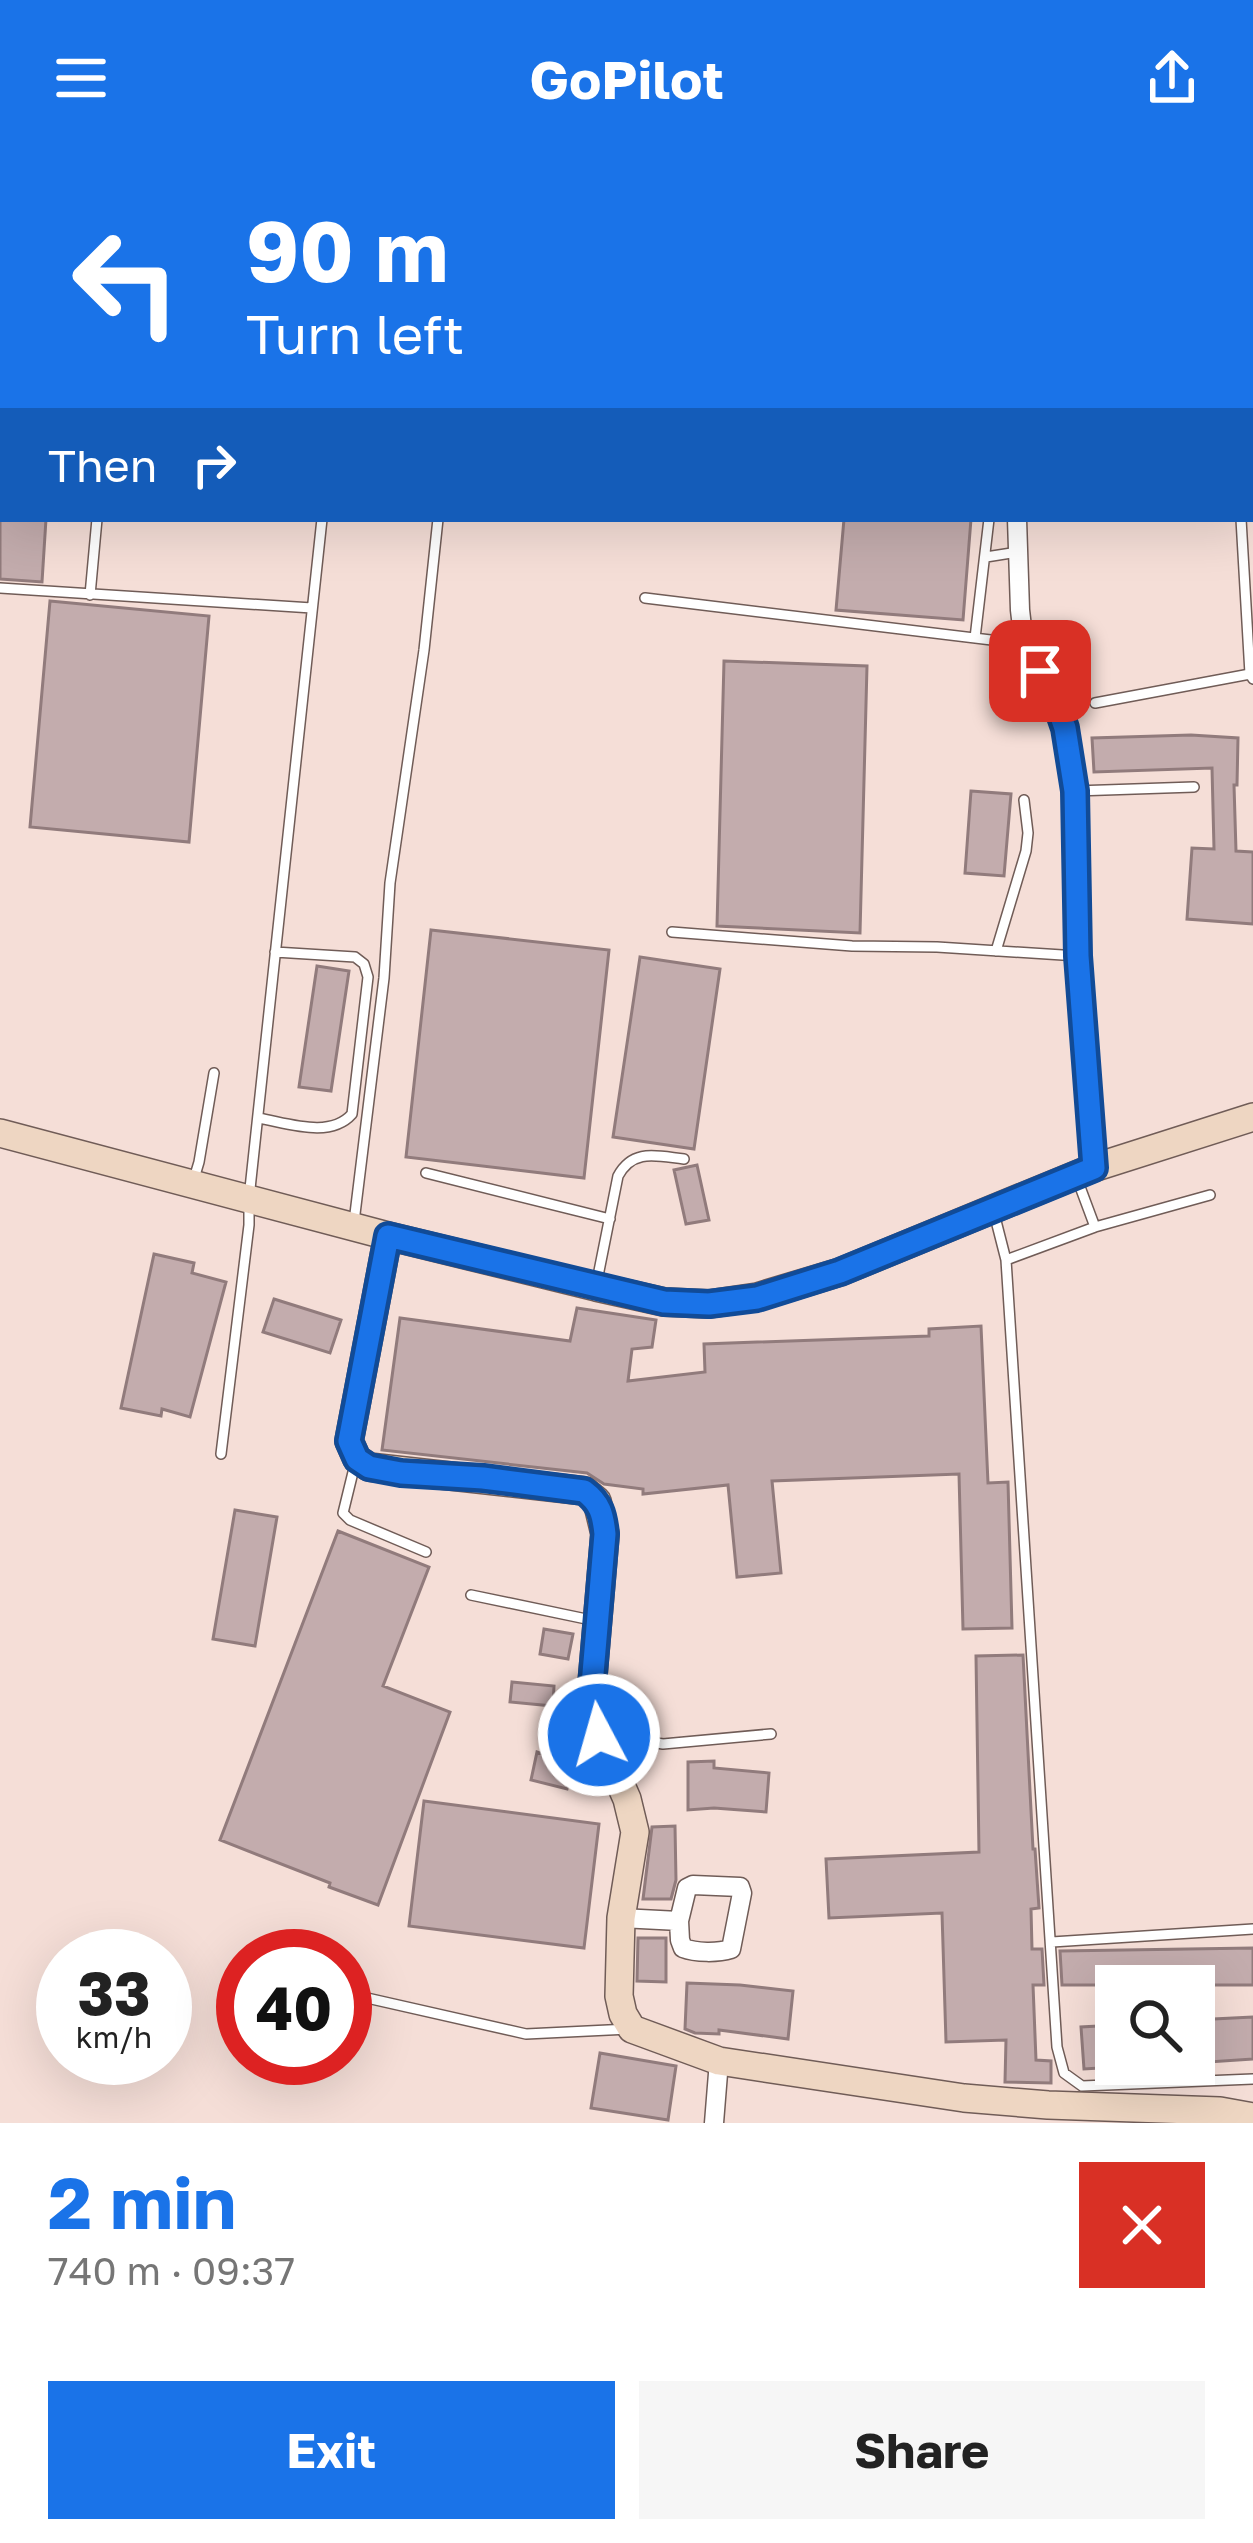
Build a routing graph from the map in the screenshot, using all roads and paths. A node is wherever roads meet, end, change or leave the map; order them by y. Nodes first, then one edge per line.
1 (97, 522) edge
2 (322, 522) edge
3 (438, 522) edge
4 (989, 522) edge
5 (1017, 522) edge
6 (1241, 522) edge
7 (1018, 553) junction
8 (986, 557) junction
9 (0, 588) edge
10 (90, 595) junction
11 (645, 598) dead end
12 (312, 608) junction
13 (975, 638) junction
14 (1024, 644) junction
15 (1252, 676) edge
16 (1095, 703) dead end
17 (1194, 787) dead end
18 (1075, 791) junction
19 (1024, 800) dead end
20 (672, 932) dead end
21 (996, 951) junction
22 (275, 952) junction
23 (1078, 956) junction
24 (214, 1073) dead end
25 (1253, 1117) edge
26 (258, 1118) junction
27 (0, 1133) edge
28 (684, 1159) dead end
29 (1085, 1172) junction
30 (426, 1173) dead end
31 (193, 1182) junction
32 (1210, 1196) dead end
33 (249, 1198) junction
34 (993, 1210) junction
35 (610, 1219) junction
36 (354, 1227) junction
37 (1095, 1227) junction
38 (388, 1236) junction
39 (1006, 1259) junction
40 (596, 1287) junction
41 (221, 1454) dead end
42 (357, 1459) junction
43 (426, 1552) dead end
44 (471, 1594) dead end
45 (596, 1622) junction
46 (772, 1734) dead end
47 (599, 1735) junction
48 (621, 1918) junction
49 (680, 1921) junction
50 (1253, 1929) edge
51 (1052, 1942) junction
52 (372, 1999) edge
53 (632, 2029) junction
54 (719, 2061) junction
55 (1253, 2079) edge
56 (961, 2111) edge
57 (1253, 2117) edge
58 (713, 2123) edge

1 - 10 lane
2 - 12 lane
3 - 36 lane
4 - 8 lane
5 - 7 street
6 - 15 lane
7 - 8 lane
7 - 14 street
8 - 13 lane
9 - 10 lane
10 - 12 lane
11 - 13 lane
12 - 22 lane
13 - 14 lane
14 - 18 street
15 - 16 lane
17 - 18 lane
18 - 23 street
19 - 21 lane
20 - 21 lane
21 - 23 lane
22 - 26 lane
22 - 26 lane
23 - 29 street
24 - 31 lane
25 - 29 street
26 - 33 lane
27 - 31 street
28 - 35 lane
29 - 34 street
29 - 37 lane
30 - 35 lane
31 - 33 street
32 - 37 lane
33 - 36 street
33 - 41 lane
34 - 39 lane
34 - 40 street
35 - 40 lane
36 - 38 street
37 - 39 lane
38 - 40 street
38 - 42 street
39 - 51 lane
42 - 43 lane
42 - 45 street
44 - 45 lane
45 - 47 street
46 - 47 lane
47 - 48 street
48 - 49 street
48 - 53 street
49 - 49 street
50 - 51 lane
51 - 55 lane
52 - 53 lane
53 - 54 street
54 - 56 street
54 - 58 street
56 - 57 street

